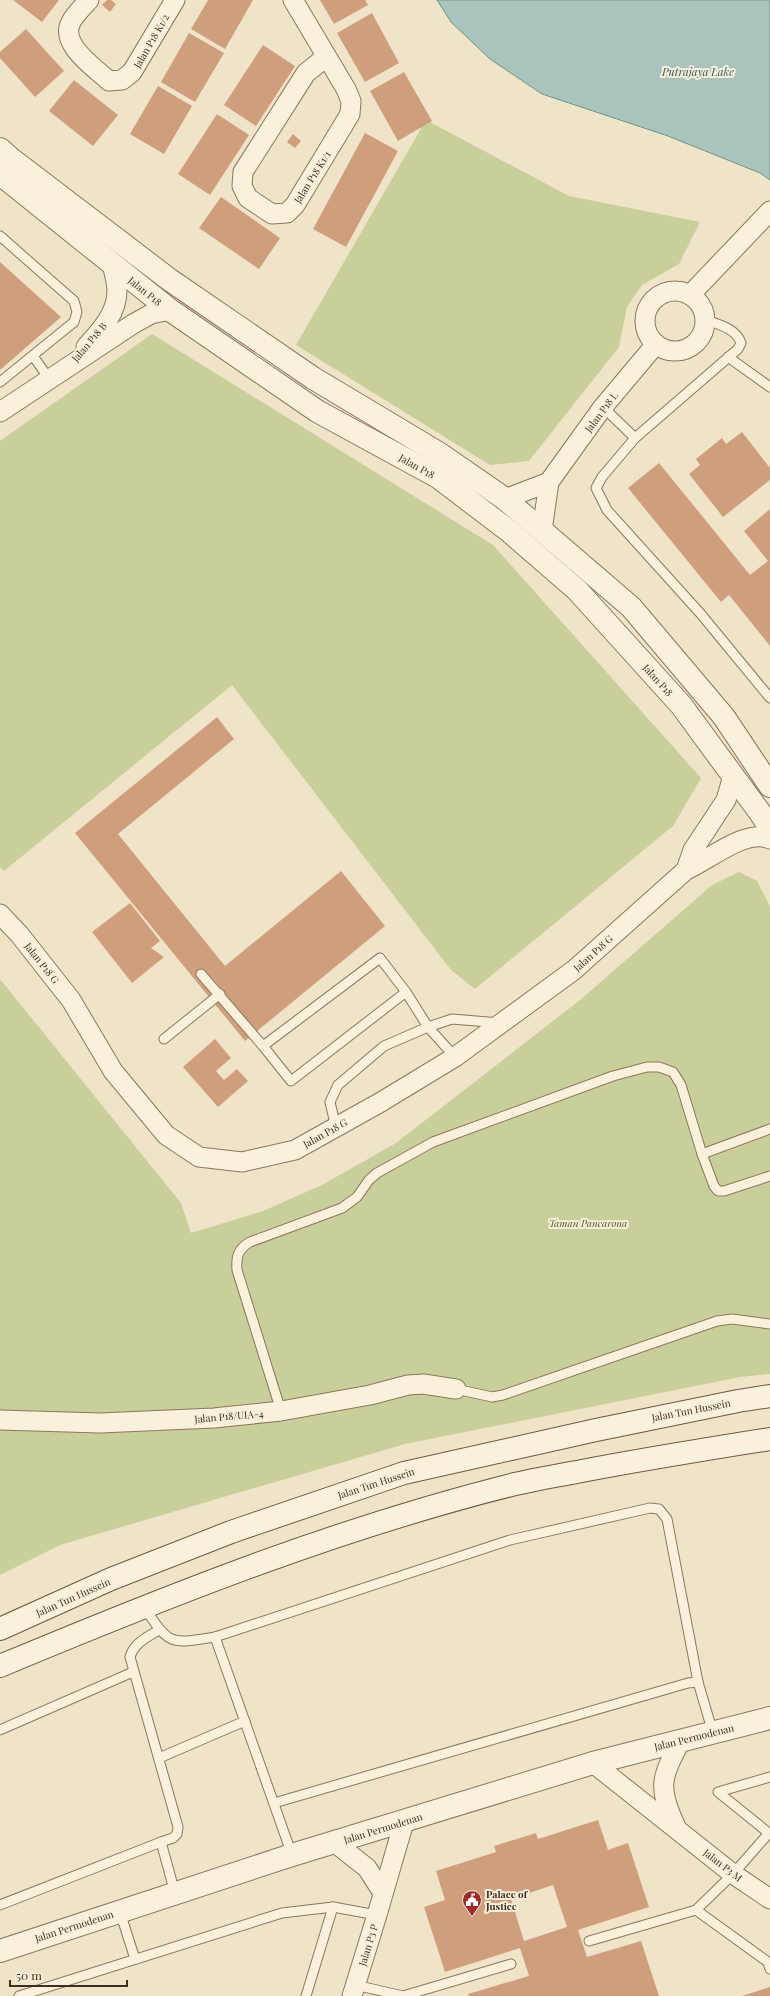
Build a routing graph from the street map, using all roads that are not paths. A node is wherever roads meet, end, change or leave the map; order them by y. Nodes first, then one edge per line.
1 (89, 0) edge
2 (174, 0) edge
3 (293, 0) edge
4 (326, 57) junction
5 (0, 148) edge
6 (0, 174) edge
7 (770, 211) edge
8 (0, 236) edge
9 (112, 264) junction
10 (690, 295) junction
11 (170, 310) junction
12 (704, 319) junction
13 (656, 344) junction
14 (33, 356) junction
15 (728, 357) junction
16 (57, 375) junction
17 (0, 382) edge
18 (770, 387) edge
19 (603, 407) junction
20 (0, 412) edge
21 (635, 438) junction
22 (549, 482) junction
23 (505, 499) junction
24 (542, 531) junction
25 (770, 698) edge
26 (733, 776) junction
27 (770, 786) edge
28 (770, 828) edge
29 (770, 839) edge
30 (686, 870) junction
31 (0, 914) edge
32 (201, 974) dead end
33 (406, 992) junction
34 (220, 994) junction
35 (502, 1023) junction
36 (428, 1027) junction
37 (164, 1039) dead end
38 (264, 1046) junction
39 (455, 1057) junction
40 (336, 1128) junction
41 (770, 1129) edge
42 (702, 1154) junction
43 (770, 1176) edge
44 (770, 1324) edge
45 (456, 1389) joint
46 (770, 1396) edge
47 (281, 1411) junction
48 (0, 1420) edge
49 (770, 1439) edge
50 (144, 1607) junction
51 (0, 1629) edge
52 (159, 1630) junction
53 (215, 1637) junction
54 (0, 1666) edge
55 (133, 1672) junction
56 (698, 1682) junction
57 (770, 1718) edge
58 (244, 1721) junction
59 (0, 1730) edge
60 (713, 1732) junction
61 (681, 1740) junction
62 (159, 1758) junction
63 (593, 1763) junction
64 (770, 1777) edge
65 (274, 1803) junction
66 (404, 1822) junction
67 (677, 1828) junction
68 (769, 1834) edge
69 (161, 1842) junction
70 (334, 1842) junction
71 (292, 1855) junction
72 (733, 1874) junction
73 (176, 1893) junction
74 (383, 1893) junction
75 (770, 1898) edge
76 (0, 1905) edge
77 (333, 1907) junction
78 (696, 1910) junction
79 (120, 1912) junction
80 (377, 1915) junction
81 (589, 1941) dead end
82 (0, 1951) edge
83 (135, 1959) junction
84 (511, 1964) dead end
85 (770, 1969) edge
86 (354, 1991) edge
87 (19, 1996) edge
88 (306, 1996) edge
89 (403, 1996) edge

1 - 2 street, Jalan P18 K1/2
3 - 4 street, Jalan P18 K1/1
4 - 4 street, Jalan P18 K1/1
5 - 23 street
6 - 9 street, Jalan P18
7 - 10 street
8 - 14 lane
9 - 11 street, Jalan P18
9 - 16 street, Jalan P18 B
10 - 12 street
10 - 13 street
11 - 16 street, Jalan P18 B
11 - 26 street, Jalan P18
12 - 13 street
12 - 15 lane
13 - 19 street, Jalan P18 L
14 - 16 lane
14 - 17 lane
15 - 18 lane
15 - 21 lane
16 - 20 street, Jalan P18 B
19 - 21 lane
19 - 22 street, Jalan P18 L
21 - 25 lane
22 - 23 street
22 - 24 street, Jalan P18 L
23 - 24 street
24 - 27 street
26 - 28 street, Jalan P18
26 - 30 street
29 - 30 street, Jalan P18 G
30 - 35 street, Jalan P18 G
31 - 40 street, Jalan P18 G
32 - 34 lane
33 - 36 lane
33 - 38 lane
33 - 38 lane
34 - 37 lane
34 - 38 lane
35 - 36 lane
35 - 39 street, Jalan P18 G
36 - 39 lane
36 - 40 lane
39 - 40 street, Jalan P18 G
41 - 42 lane
42 - 43 lane
42 - 47 lane
44 - 45 lane
45 - 47 street, Jalan P18/UIA-4
46 - 51 street, Jalan Tun Hussein
47 - 48 street, Jalan P18/UIA-4
49 - 50 street
50 - 52 lane
50 - 54 street
52 - 53 lane
52 - 55 lane
53 - 56 lane
53 - 58 lane
55 - 59 lane
55 - 62 lane
56 - 60 lane
56 - 65 lane
57 - 60 street, Jalan Permodenan
58 - 62 lane
58 - 65 lane
60 - 61 street, Jalan Permodenan
61 - 63 street, Jalan Permodenan
61 - 67 street, Jalan P3 M
62 - 69 lane
63 - 66 street, Jalan Permodenan
63 - 67 street, Jalan P3 M
64 - 68 lane
65 - 71 lane
66 - 70 street, Jalan Permodenan
66 - 74 street, Jalan P3 P
67 - 72 street, Jalan P3 M
68 - 72 lane
69 - 73 lane
69 - 76 lane
70 - 71 street, Jalan Permodenan
70 - 74 street
71 - 73 street, Jalan Permodenan
72 - 75 street, Jalan P3 M
72 - 78 lane
73 - 79 street, Jalan Permodenan
74 - 80 street, Jalan P3 P
77 - 80 lane
77 - 83 lane
77 - 88 lane
78 - 81 lane
78 - 85 lane
79 - 82 street, Jalan Permodenan
79 - 83 lane
80 - 86 street, Jalan P3 P
83 - 87 lane
84 - 89 lane
86 - 89 lane

